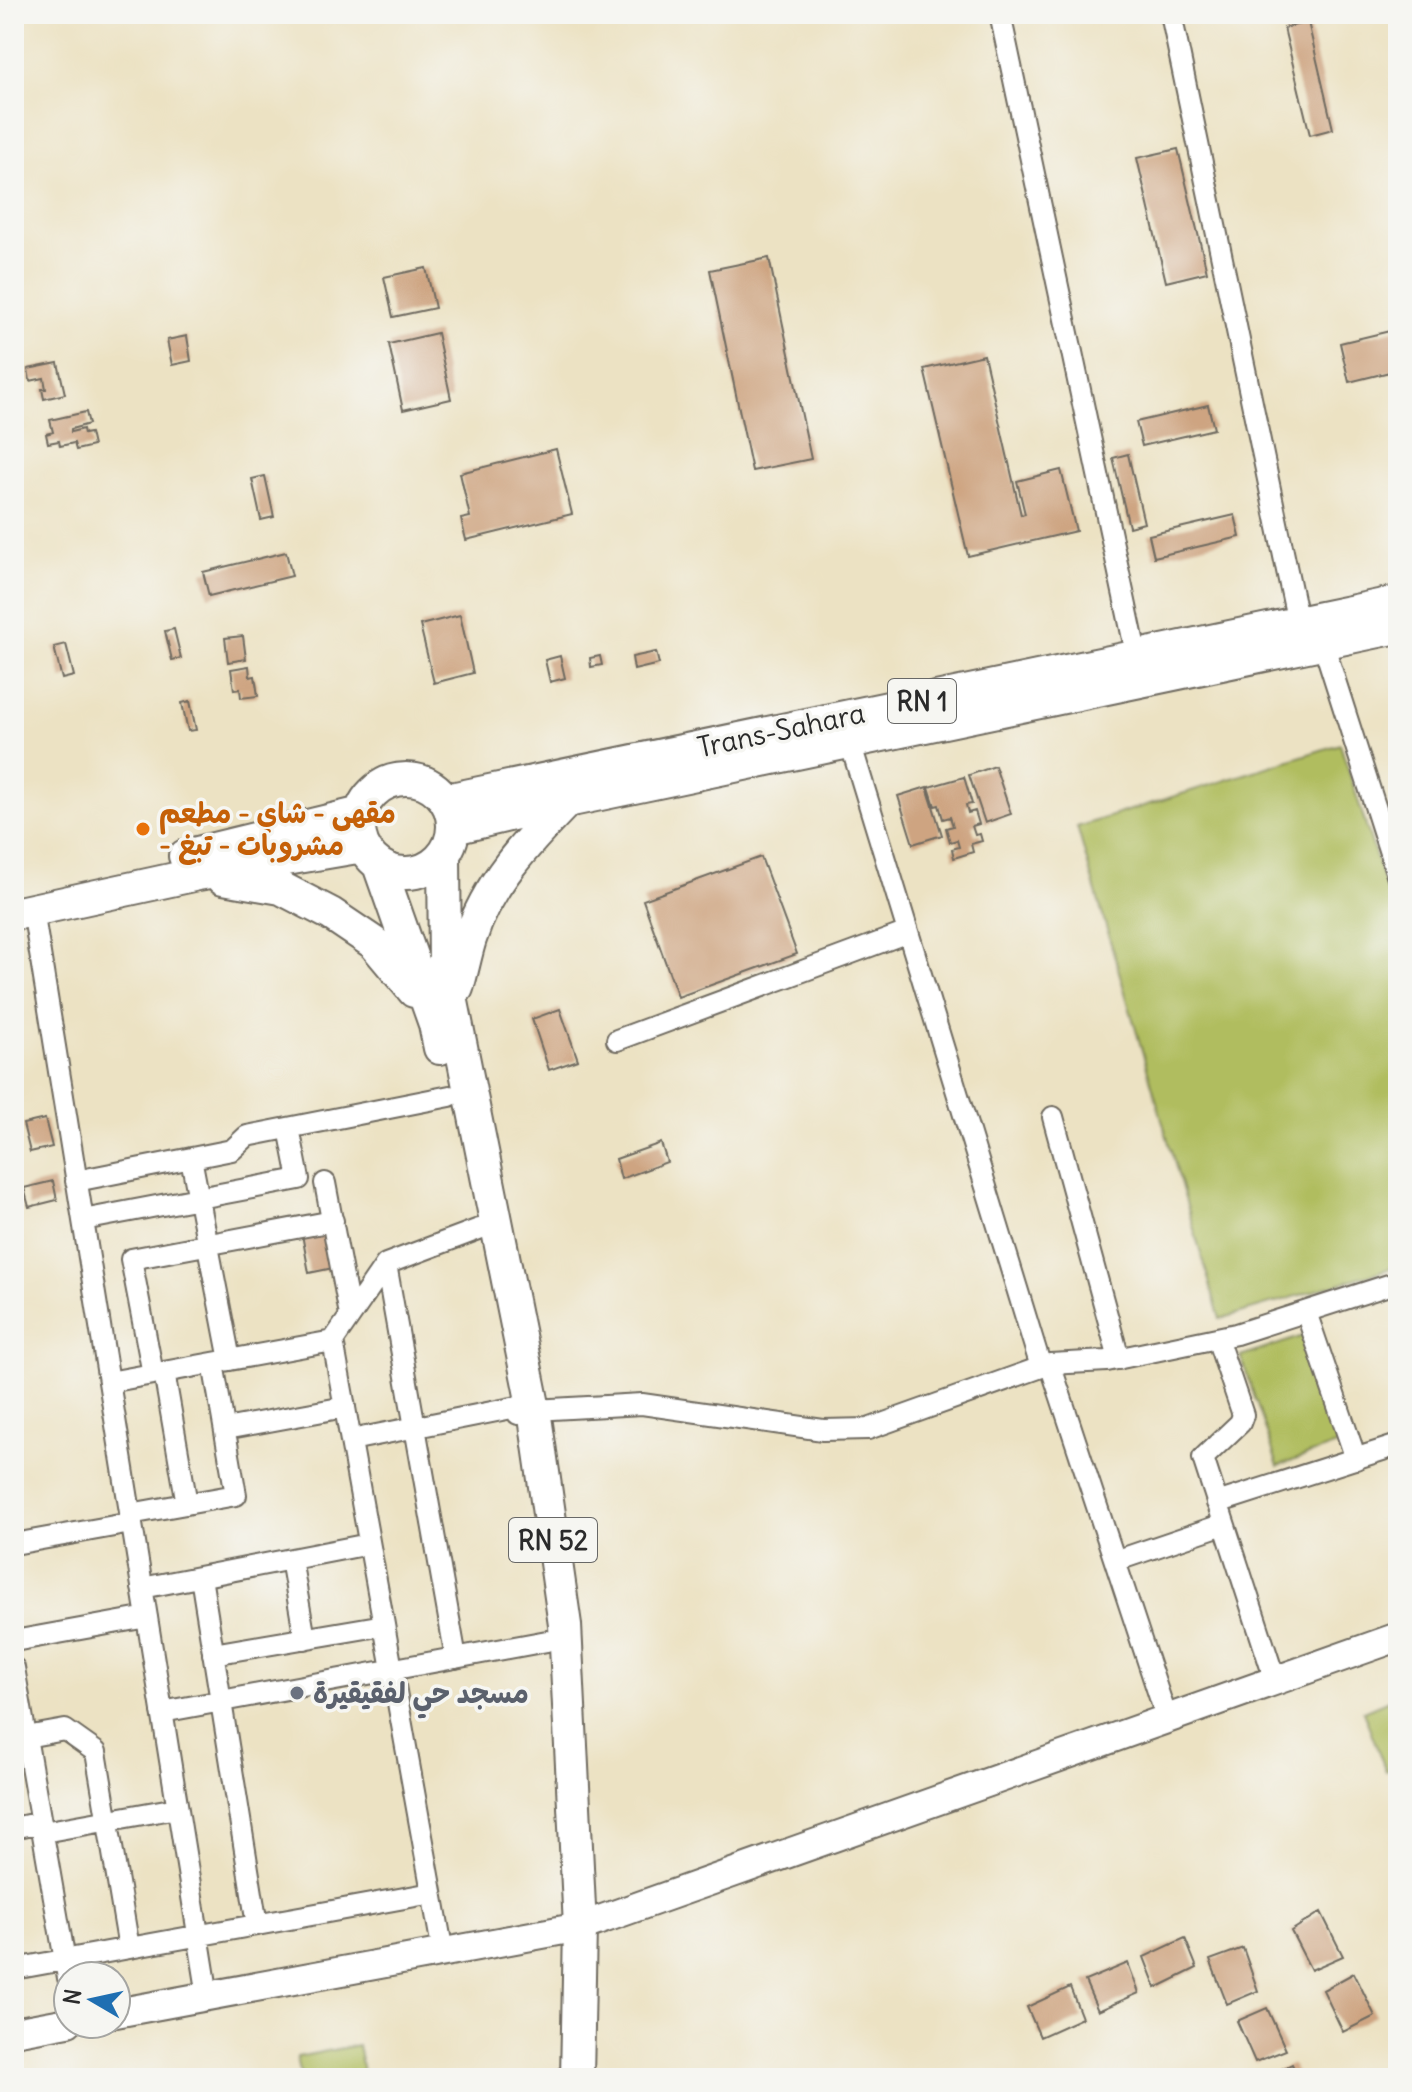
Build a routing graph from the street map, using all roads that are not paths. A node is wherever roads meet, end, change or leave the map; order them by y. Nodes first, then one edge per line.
1 (1000, 14) edge
2 (1171, 14) edge
3 (1397, 623) edge
4 (1308, 638) junction
5 (1139, 668) junction
6 (850, 742) junction
7 (567, 801) junction
8 (361, 813) junction
9 (448, 828) junction
10 (371, 856) junction
11 (198, 874) junction
12 (1398, 878) edge
13 (20, 906) edge
14 (908, 932) junction
15 (443, 1017) junction
16 (617, 1040) dead end
17 (450, 1096) junction
18 (1053, 1117) dead end
19 (289, 1128) junction
20 (191, 1158) junction
21 (76, 1181) junction
22 (325, 1183) dead end
23 (199, 1198) junction
24 (83, 1220) junction
25 (333, 1221) junction
26 (479, 1229) junction
27 (208, 1245) junction
28 (386, 1264) junction
29 (1397, 1285) edge
30 (1306, 1312) junction
31 (350, 1315) junction
32 (1217, 1338) junction
33 (333, 1341) junction
34 (1119, 1359) junction
35 (222, 1362) junction
36 (1046, 1365) junction
37 (158, 1373) junction
38 (109, 1382) junction
39 (345, 1407) junction
40 (523, 1410) junction
41 (415, 1427) junction
42 (225, 1429) junction
43 (351, 1440) junction
44 (1398, 1445) edge
45 (1356, 1459) junction
46 (1217, 1503) junction
47 (187, 1504) junction
48 (130, 1518) junction
49 (1224, 1524) junction
50 (14, 1544) edge
51 (369, 1544) junction
52 (291, 1559) junction
53 (1115, 1561) junction
54 (201, 1577) junction
55 (142, 1588) junction
56 (147, 1617) junction
57 (1398, 1619) edge
58 (384, 1625) junction
59 (1398, 1637) edge
60 (305, 1639) junction
61 (14, 1641) edge
62 (547, 1641) junction
63 (213, 1654) junction
64 (456, 1658) junction
65 (392, 1670) junction
66 (1273, 1672) junction
67 (15, 1675) edge
68 (221, 1701) junction
69 (1164, 1711) junction
70 (162, 1712) junction
71 (26, 1737) junction
72 (177, 1808) junction
73 (107, 1820) junction
74 (42, 1827) junction
75 (14, 1828) edge
76 (432, 1893) junction
77 (570, 1921) junction
78 (257, 1925) junction
79 (198, 1936) junction
80 (442, 1944) junction
81 (129, 1948) junction
82 (64, 1960) edge
83 (93, 1960) edge
84 (14, 1969) edge
85 (52, 1969) edge
86 (206, 1988) junction
87 (132, 1993) edge
88 (52, 2006) edge
89 (132, 2009) edge
90 (14, 2013) edge
91 (52, 2025) edge
92 (14, 2032) edge
93 (558, 2078) edge
94 (577, 2078) edge

1 - 5 street
2 - 4 street
3 - 4 main road, Trans-Sahara / RN 1
4 - 5 main road, Trans-Sahara / RN 1
4 - 12 street
5 - 6 main road, Trans-Sahara / RN 1
5 - 9 main road, Trans-Sahara / RN 1
6 - 7 main road, Trans-Sahara / RN 1
6 - 14 street
7 - 9 main road, Trans-Sahara / RN 1
7 - 15 main road
8 - 9 main road
8 - 10 main road
8 - 13 main road
9 - 10 main road
9 - 15 main road
10 - 11 main road
10 - 15 main road
11 - 13 main road
11 - 15 main road
13 - 21 street
14 - 16 street
14 - 36 street
15 - 17 main road, RN 52
15 - 40 main road, RN 52
17 - 19 street
17 - 26 main road, RN 52
18 - 34 street
19 - 20 street
19 - 23 street
20 - 21 street
20 - 23 street
21 - 24 street
22 - 25 street
23 - 24 street
23 - 27 street
24 - 38 street
25 - 27 street
25 - 31 street
26 - 28 street
26 - 40 main road, RN 52
27 - 35 street
27 - 37 street
28 - 31 street
28 - 41 street
29 - 30 street
30 - 32 street
30 - 45 street
31 - 33 street
32 - 34 street
32 - 46 street
33 - 35 street
33 - 39 street
34 - 36 street
35 - 37 street
35 - 42 street
36 - 40 street
36 - 53 street
37 - 38 street
37 - 47 street
38 - 48 street
39 - 42 street
39 - 43 street
40 - 41 street
40 - 62 main road, RN 52
40 - 77 main road, RN 52
41 - 43 street
41 - 64 street
42 - 47 street
43 - 51 street
44 - 45 street
45 - 46 street
46 - 49 street
47 - 48 street
48 - 50 street
48 - 55 street
49 - 53 street
49 - 66 street
51 - 52 street
51 - 58 street
52 - 54 street
52 - 60 street
53 - 69 street
54 - 55 street
54 - 63 street
55 - 56 street
56 - 61 street
56 - 70 street
57 - 66 main road
58 - 60 street
58 - 65 street
59 - 66 main road
60 - 63 street
62 - 64 street
62 - 77 main road, RN 52
63 - 68 street
64 - 65 street
65 - 68 street
65 - 76 street
66 - 69 main road
67 - 71 street
68 - 70 street
68 - 78 street
69 - 77 main road
70 - 72 street
71 - 73 street
71 - 74 street
72 - 73 street
72 - 79 street
73 - 74 street
73 - 81 street
74 - 75 street
74 - 82 street
76 - 78 street
76 - 80 street
77 - 80 main road
77 - 93 main road, RN 52
77 - 94 main road, RN 52
78 - 79 street
79 - 81 street
79 - 86 street
80 - 86 main road
81 - 83 street
84 - 85 street
86 - 87 main road
86 - 89 main road
88 - 90 main road
91 - 92 main road

